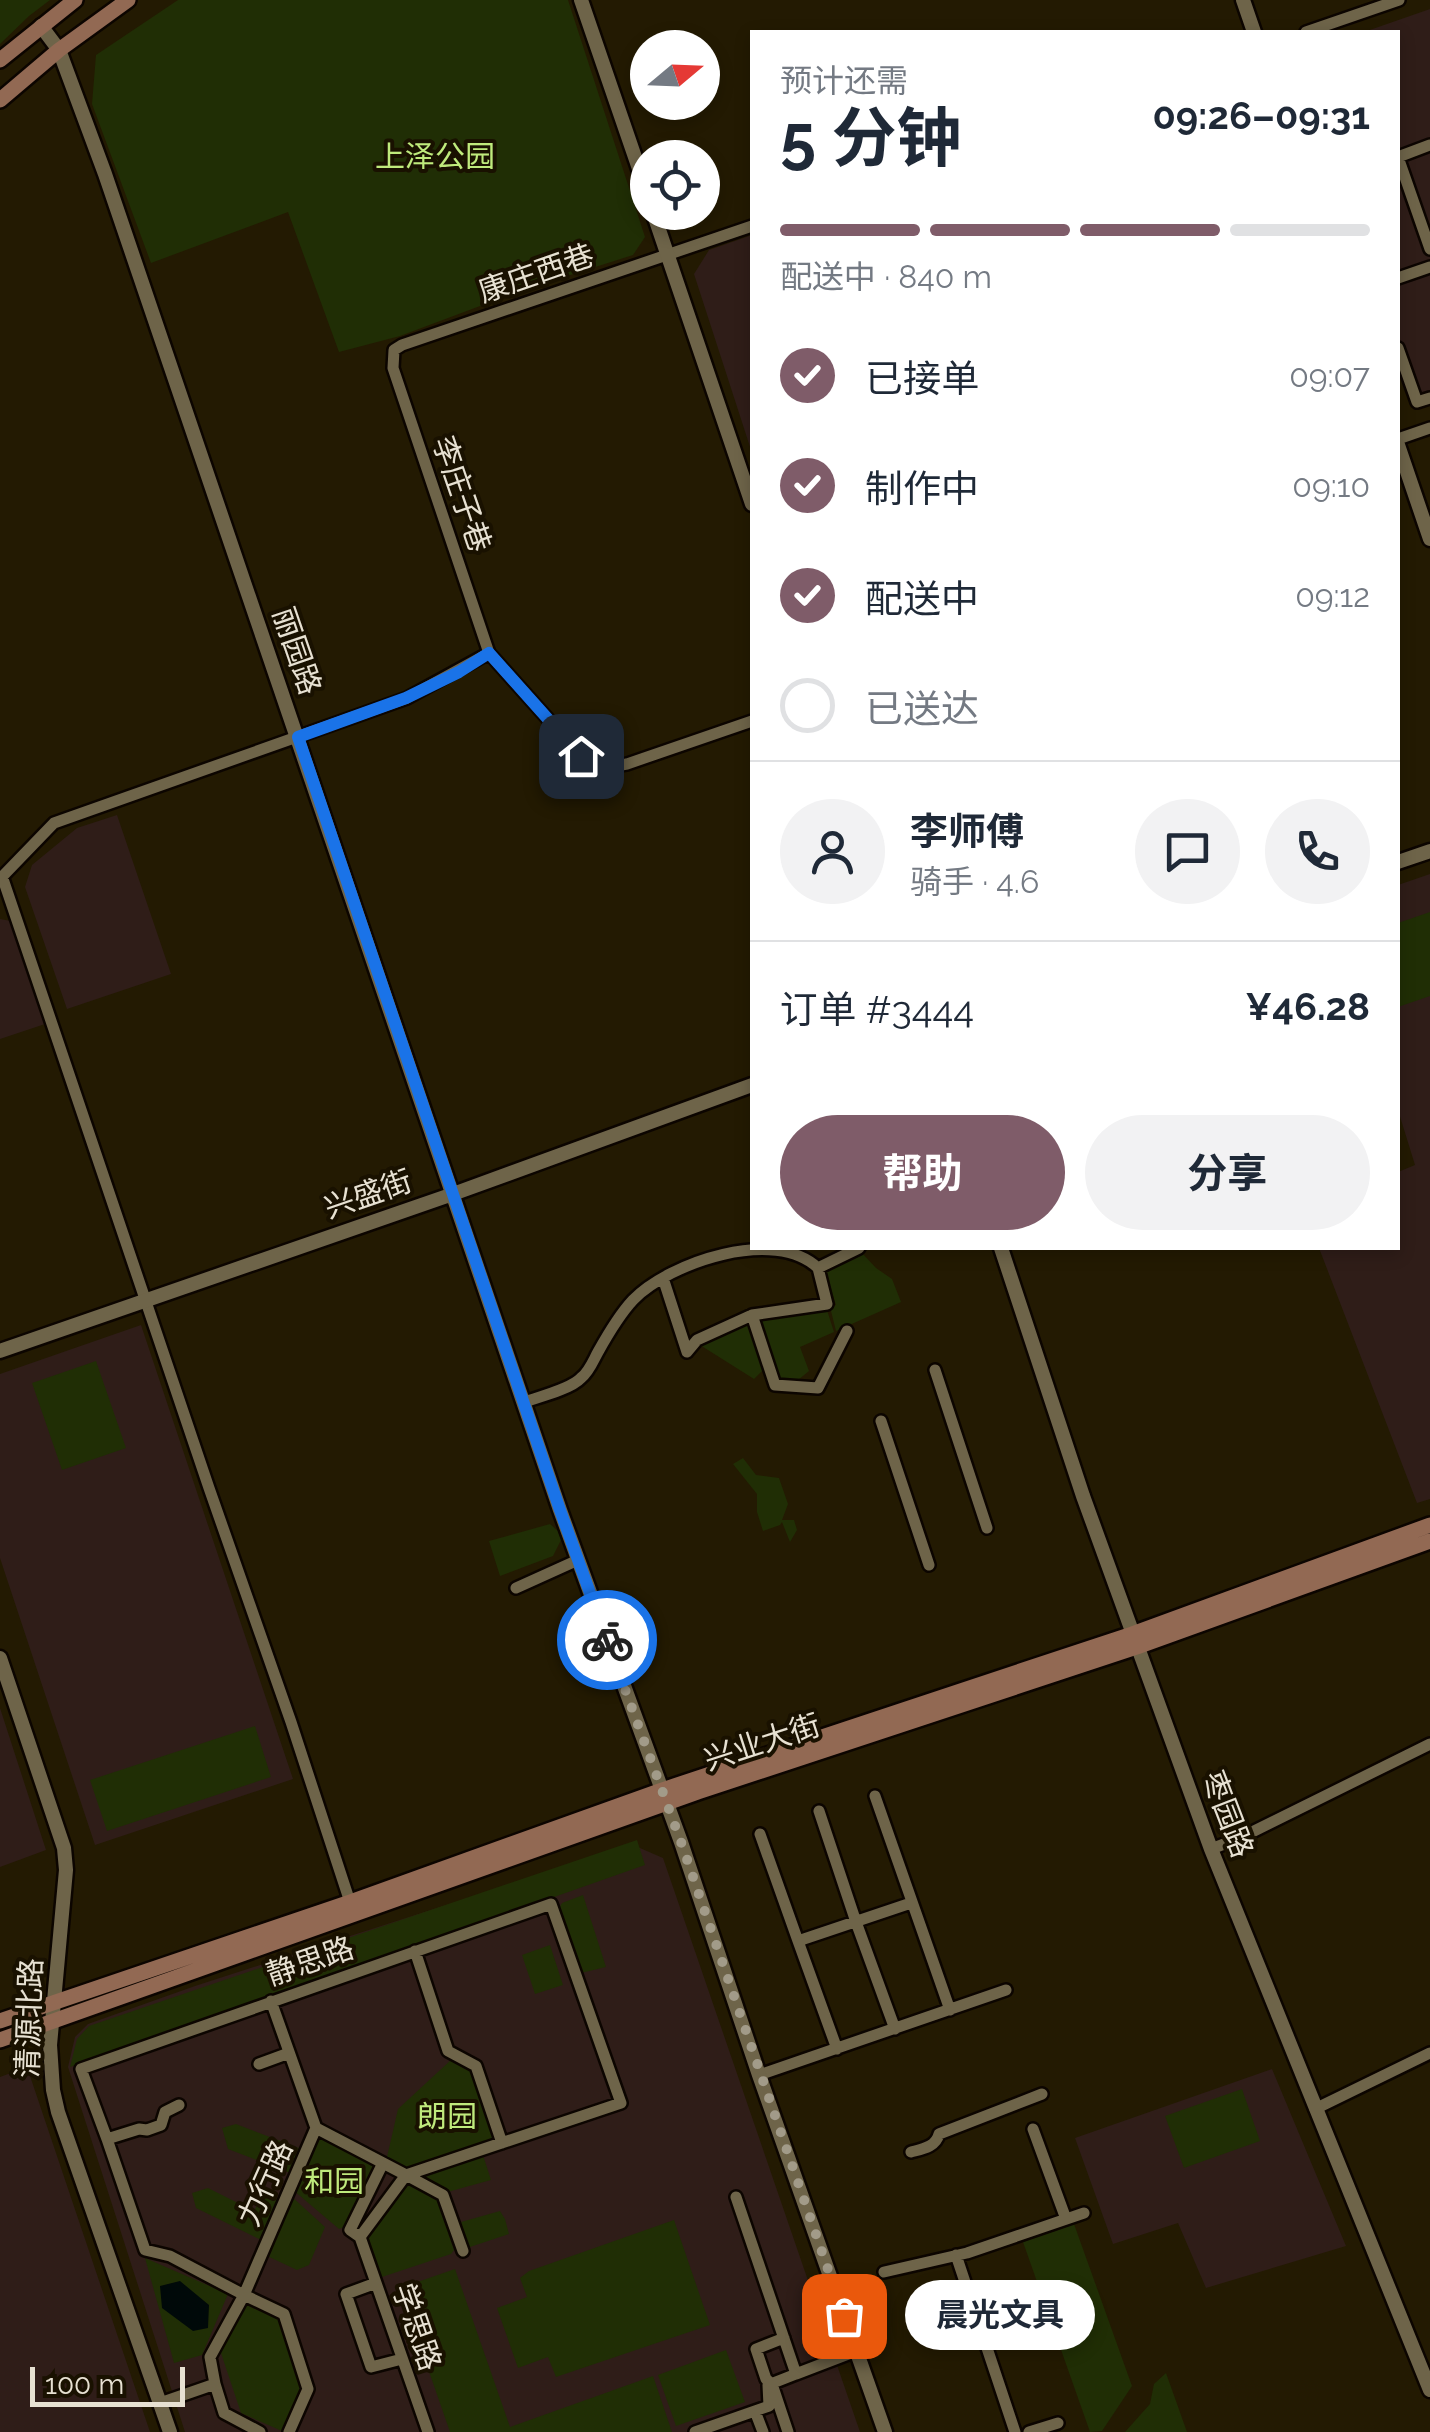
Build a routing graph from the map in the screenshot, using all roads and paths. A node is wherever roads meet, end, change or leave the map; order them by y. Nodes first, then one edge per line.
1 (75, 0) edge
2 (128, 0) edge
3 (581, 0) edge
4 (1243, 0) edge
5 (1400, 0) edge
6 (41, 26) junction
7 (1253, 30) edge
8 (1312, 30) edge
9 (59, 50) junction
10 (0, 60) edge
11 (0, 100) edge
12 (630, 143) edge
13 (1430, 145) edge
14 (1400, 155) edge
15 (1400, 162) edge
16 (750, 227) edge
17 (660, 230) edge
18 (1430, 249) edge
19 (668, 255) junction
20 (1430, 267) edge
21 (1400, 277) edge
22 (394, 350) joint
23 (1400, 354) edge
24 (1430, 398) edge
25 (1430, 428) edge
26 (1400, 441) edge
27 (1400, 448) edge
28 (750, 498) edge
29 (1430, 539) edge
30 (489, 653) junction
31 (750, 721) edge
32 (298, 737) junction
33 (1430, 851) edge
34 (1400, 861) edge
35 (1, 877) edge
36 (750, 1085) edge
37 (453, 1194) junction
38 (856, 1250) edge
39 (1002, 1250) edge
40 (818, 1268) junction
41 (663, 1278) junction
42 (146, 1301) junction
43 (752, 1315) junction
44 (847, 1331) dead end
45 (0, 1352) edge
46 (935, 1370) dead end
47 (524, 1402) junction
48 (880, 1421) dead end
49 (1430, 1526) edge
50 (987, 1528) dead end
51 (1430, 1541) edge
52 (578, 1560) junction
53 (929, 1565) dead end
54 (516, 1588) dead end
55 (1134, 1640) junction
56 (0, 1658) edge
57 (1430, 1744) edge
58 (875, 1796) dead end
59 (665, 1797) junction
60 (819, 1811) dead end
61 (760, 1834) dead end
62 (1211, 1849) junction
63 (350, 1902) junction
64 (912, 1902) junction
65 (856, 1922) junction
66 (798, 1941) junction
67 (415, 1951) junction
68 (1006, 1990) dead end
69 (55, 2001) junction
70 (270, 2001) junction
71 (950, 2010) junction
72 (0, 2021) edge
73 (52, 2021) junction
74 (895, 2029) junction
75 (0, 2040) edge
76 (837, 2049) junction
77 (289, 2053) junction
78 (1430, 2053) edge
79 (259, 2064) dead end
80 (759, 2075) junction
81 (1042, 2094) dead end
82 (179, 2106) dead end
83 (1315, 2109) junction
84 (316, 2128) junction
85 (1033, 2129) dead end
86 (107, 2139) junction
87 (502, 2143) junction
88 (911, 2152) dead end
89 (383, 2164) junction
90 (406, 2175) junction
91 (736, 2197) dead end
92 (1084, 2213) dead end
93 (1066, 2219) junction
94 (360, 2237) junction
95 (463, 2250) dead end
96 (956, 2256) junction
97 (884, 2272) dead end
98 (376, 2283) junction
99 (244, 2295) junction
100 (784, 2338) junction
101 (856, 2351) junction
102 (402, 2359) junction
103 (796, 2374) junction
104 (215, 2384) junction
105 (772, 2384) junction
106 (1430, 2390) edge
107 (160, 2404) junction
108 (756, 2410) junction
109 (1058, 2423) dead end
110 (727, 2427) edge
111 (170, 2432) edge
112 (260, 2432) edge
113 (289, 2432) edge
114 (428, 2432) edge
115 (695, 2432) edge
116 (763, 2432) edge
117 (788, 2432) edge
118 (885, 2432) edge
119 (1015, 2432) edge
120 (1029, 2432) edge

1 - 6 main road
2 - 9 main road
3 - 12 street
4 - 7 street
5 - 8 street
6 - 9 street, 丽园路
6 - 10 main road
9 - 11 main road
9 - 32 street, 丽园路
13 - 14 street
15 - 18 street
16 - 19 street, 康庄西巷
17 - 19 street
19 - 22 street, 康庄西巷
19 - 28 street
20 - 21 street
22 - 30 street, 李庄子巷
23 - 24 street
25 - 26 street
27 - 29 street
30 - 31 street
30 - 32 street
32 - 35 street
32 - 37 street, 丽园路
33 - 34 street
35 - 42 street
36 - 37 street, 兴盛街
37 - 42 street, 兴盛街
37 - 47 street, 丽园路
38 - 40 street
39 - 55 street, 枣园路
40 - 41 street
40 - 43 street
41 - 43 street
41 - 47 street
42 - 45 street, 兴盛街
42 - 63 street
43 - 44 street
46 - 50 street
47 - 52 street, 丽园路
48 - 53 street
49 - 55 main road, 兴业大街
51 - 55 main road, 兴业大街
52 - 54 street
52 - 59 street, 丽园路
55 - 59 main road, 兴业大街
55 - 62 street, 枣园路
56 - 69 street, 清源北路
57 - 62 street
58 - 64 street
59 - 63 main road, 兴业大街
59 - 73 main road, 兴业大街
59 - 80 street, 丽园路
60 - 65 street
61 - 66 street
62 - 83 street, 枣园路
63 - 69 main road, 兴业大街
64 - 65 street
64 - 71 street
65 - 66 street
65 - 74 street
66 - 76 street
67 - 70 street, 静思路
67 - 87 street
67 - 87 street, 静思路
68 - 71 street
69 - 72 main road, 兴业大街
69 - 73 street, 清源北路
70 - 77 street
70 - 86 street, 静思路
71 - 74 street
73 - 75 main road, 兴业大街
73 - 107 street, 清源北路
74 - 76 street
76 - 80 street
77 - 79 street
77 - 84 street
78 - 83 street
80 - 101 street, 丽园路
81 - 88 street
82 - 86 street
83 - 106 street, 枣园路
84 - 89 street, 力行路
84 - 99 street, 力行路
85 - 93 street
86 - 99 street
87 - 90 street
89 - 90 street, 力行路
89 - 94 street
90 - 94 street
90 - 95 street, 力行路
91 - 100 street
92 - 93 street
93 - 96 street
94 - 98 street, 学思路
96 - 97 street
96 - 119 street
98 - 102 street, 学思路
98 - 102 street
99 - 104 street, 力行路
99 - 113 street
100 - 103 street
100 - 105 street
101 - 103 street
101 - 118 street, 丽园路
102 - 114 street, 学思路
103 - 105 street
104 - 107 street
104 - 112 street
105 - 108 street
105 - 117 street
107 - 111 street, 清源北路
108 - 110 street
108 - 116 street
109 - 120 street
110 - 115 street

